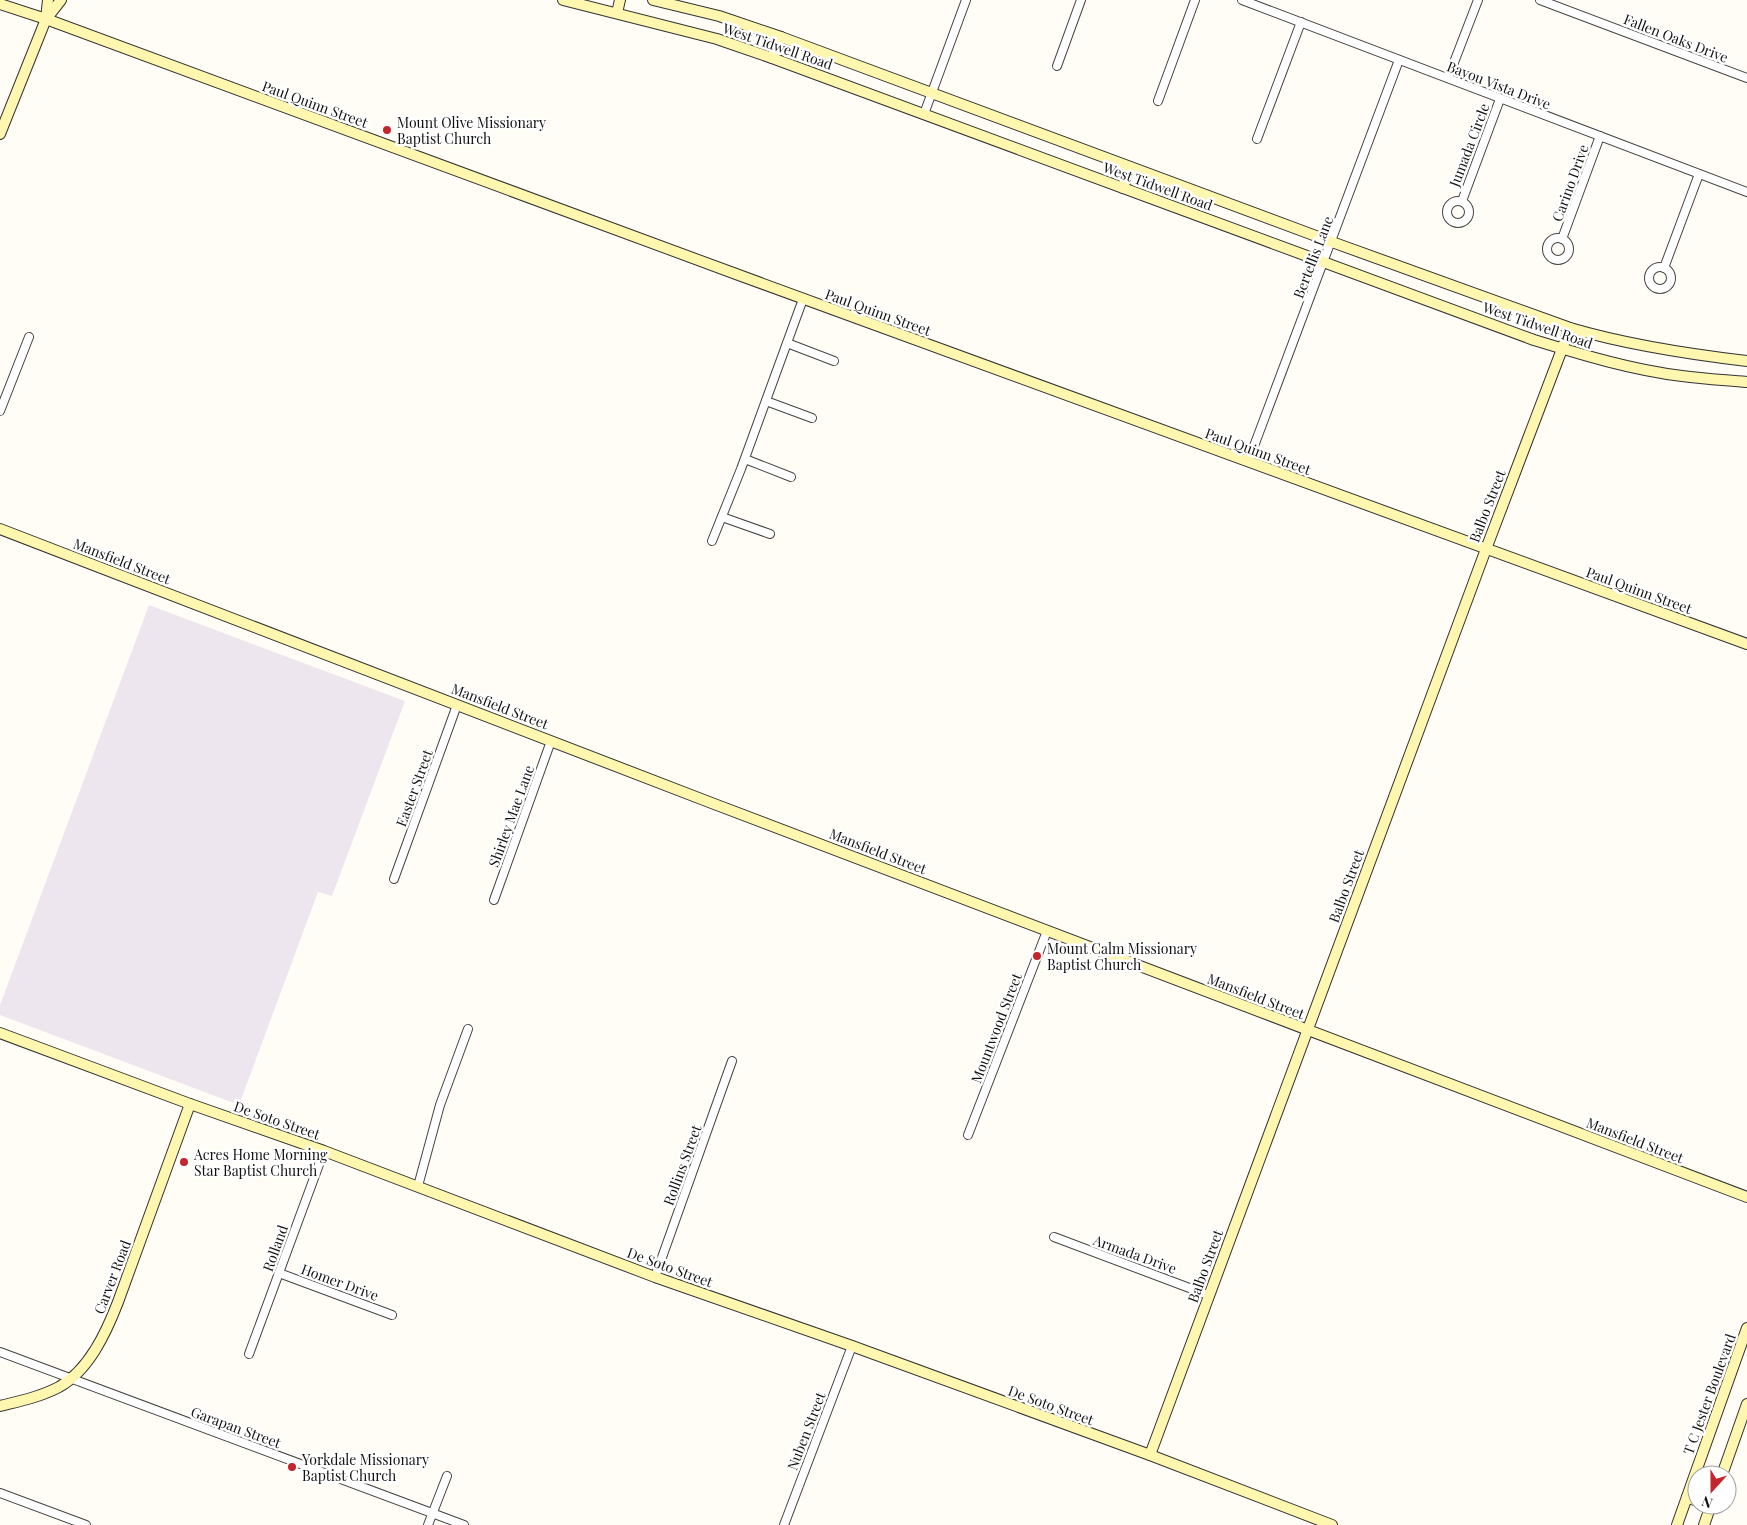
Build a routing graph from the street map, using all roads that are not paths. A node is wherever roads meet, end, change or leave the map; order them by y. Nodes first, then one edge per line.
1 (48, 0) edge
2 (61, 0) edge
3 (563, 0) edge
4 (620, 0) edge
5 (653, 0) edge
6 (966, 0) edge
7 (1081, 0) edge
8 (1195, 0) edge
9 (1242, 0) edge
10 (1478, 0) edge
11 (1540, 0) edge
12 (0, 4) edge
13 (616, 14) junction
14 (46, 19) junction
15 (1301, 22) junction
16 (781, 37) junction
17 (772, 58) junction
18 (1399, 60) junction
19 (1057, 66) dead end
20 (1448, 78) junction
21 (1747, 78) edge
22 (931, 94) junction
23 (1500, 99) junction
24 (1158, 101) dead end
25 (924, 114) junction
26 (0, 134) edge
27 (1600, 136) junction
28 (1257, 139) dead end
29 (1130, 167) junction
30 (1699, 174) junction
31 (1123, 188) junction
32 (1747, 192) edge
33 (1462, 201) dead end
34 (1562, 239) dead end
35 (1332, 242) junction
36 (1324, 262) junction
37 (1664, 268) dead end
38 (803, 299) junction
39 (1570, 328) junction
40 (29, 337) dead end
41 (787, 343) junction
42 (1562, 349) junction
43 (834, 361) dead end
44 (1747, 361) edge
45 (1747, 382) edge
46 (766, 401) junction
47 (0, 411) edge
48 (812, 418) dead end
49 (745, 459) junction
50 (1248, 462) junction
51 (790, 477) dead end
52 (722, 517) junction
53 (0, 529) edge
54 (770, 534) dead end
55 (712, 541) dead end
56 (1486, 549) junction
57 (1747, 644) edge
58 (457, 705) junction
59 (551, 741) junction
60 (394, 879) dead end
61 (494, 900) dead end
62 (1047, 931) junction
63 (468, 1029) dead end
64 (1308, 1030) junction
65 (0, 1033) edge
66 (732, 1061) dead end
67 (190, 1104) junction
68 (968, 1135) dead end
69 (324, 1150) junction
70 (418, 1186) junction
71 (1747, 1197) edge
72 (1054, 1237) dead end
73 (279, 1273) junction
74 (655, 1277) junction
75 (1208, 1295) junction
76 (392, 1315) dead end
77 (1747, 1328) edge
78 (852, 1346) junction
79 (0, 1352) edge
80 (249, 1354) dead end
81 (1743, 1354) edge
82 (71, 1379) junction
83 (1747, 1404) edge
84 (0, 1406) edge
85 (1150, 1455) junction
86 (1704, 1465) edge
87 (1726, 1465) edge
88 (447, 1476) dead end
89 (0, 1493) edge
90 (1687, 1508) edge
91 (433, 1513) junction
92 (86, 1525) edge
93 (428, 1525) edge
94 (464, 1525) edge
95 (784, 1525) edge
96 (1332, 1525) edge
97 (1677, 1525) edge

1 - 14 street
2 - 14 street
3 - 13 street, West Tidwell Road
4 - 13 street
5 - 16 street, West Tidwell Road
6 - 22 street
7 - 19 street
8 - 24 street
9 - 15 street, Bayou Vista Drive
10 - 20 street
11 - 21 street, Fallen Oaks Drive
12 - 14 street, Paul Quinn Street
13 - 17 street, West Tidwell Road
14 - 26 street
14 - 38 street, Paul Quinn Street
15 - 18 street, Bayou Vista Drive
15 - 28 street
16 - 17 street
16 - 22 street, West Tidwell Road
17 - 25 street, West Tidwell Road
18 - 20 street, Bayou Vista Drive
18 - 35 street, Bertellis Lane
20 - 23 street, Bayou Vista Drive
22 - 25 street
22 - 29 street, West Tidwell Road
23 - 27 street, Bayou Vista Drive
23 - 33 street, Jumada Circle
25 - 31 street, West Tidwell Road
27 - 30 street, Bayou Vista Drive
27 - 34 street, Carino Drive
29 - 31 street
29 - 35 street, West Tidwell Road
30 - 32 street, Bayou Vista Drive
30 - 37 street
31 - 36 street, West Tidwell Road
35 - 36 street, Bertellis Lane
35 - 39 street, West Tidwell Road
36 - 42 street, West Tidwell Road
36 - 50 street, Bertellis Lane
38 - 41 street
38 - 50 street, Paul Quinn Street
39 - 42 street, Balbo Street
39 - 44 street, West Tidwell Road
40 - 47 street
41 - 43 street
41 - 46 street
42 - 45 street, West Tidwell Road
42 - 56 street, Balbo Street
46 - 48 street
46 - 49 street
49 - 51 street
49 - 52 street
50 - 56 street, Paul Quinn Street
52 - 54 street
52 - 55 street
53 - 58 street, Mansfield Street
56 - 57 street, Paul Quinn Street
56 - 64 street, Balbo Street
58 - 59 street, Mansfield Street
58 - 60 street, Easter Street
59 - 61 street, Shirley Mae Lane
59 - 62 street, Mansfield Street
62 - 64 street, Mansfield Street
62 - 68 street, Mountwood Street
63 - 70 street
64 - 71 street, Mansfield Street
64 - 75 street, Balbo Street
65 - 67 street, De Soto Street
66 - 74 street, Rollins Street
67 - 69 street, De Soto Street
67 - 82 street, Carver Road
69 - 70 street, De Soto Street
69 - 73 street, Rolland
70 - 74 street, De Soto Street
72 - 75 street, Armada Drive
73 - 76 street, Homer Drive
73 - 80 street, Rolland
74 - 78 street, De Soto Street
75 - 85 street, Balbo Street
77 - 81 street, T C Jester Boulevard
78 - 85 street, De Soto Street
78 - 95 street, Nuben Street
79 - 82 street, Garapan Street
81 - 86 street, T C Jester Boulevard
82 - 84 street, Carver Road
82 - 91 street, Garapan Street
83 - 87 street
85 - 96 street, De Soto Street
88 - 91 street
89 - 92 street
90 - 97 street, T C Jester Boulevard
91 - 93 street
91 - 94 street, Garapan Street

